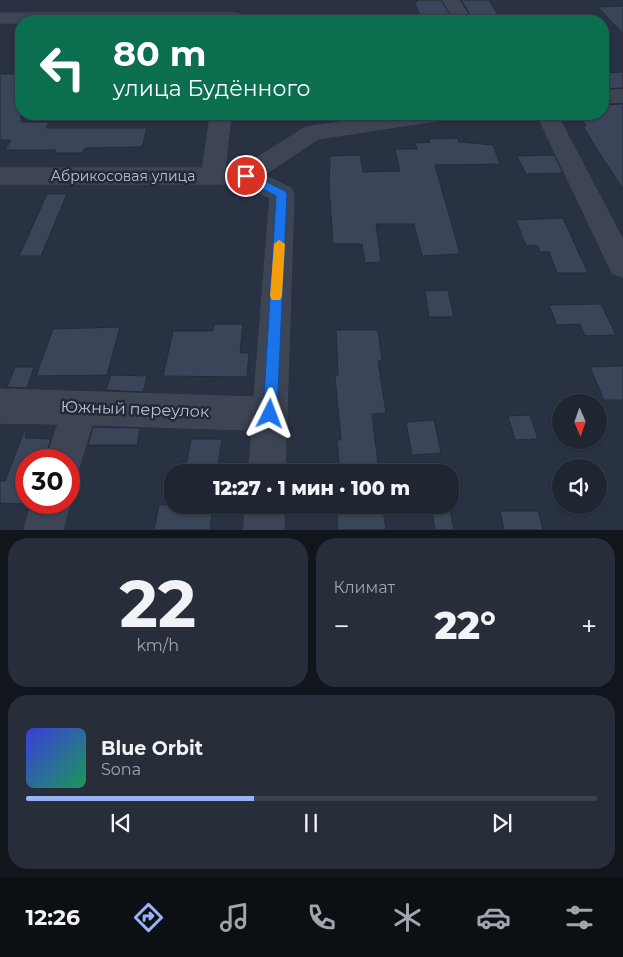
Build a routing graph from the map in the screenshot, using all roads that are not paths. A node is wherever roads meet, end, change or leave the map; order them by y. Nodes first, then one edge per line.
1 (237, 0) edge
2 (451, 0) edge
3 (235, 15) edge
4 (460, 15) edge
5 (0, 18) edge
6 (15, 18) edge
7 (609, 96) edge
8 (623, 96) edge
9 (220, 120) edge
10 (400, 120) edge
11 (550, 120) edge
12 (0, 176) edge
13 (212, 176) junction
14 (246, 176) junction
15 (623, 266) edge
16 (0, 406) edge
17 (80, 407) junction
18 (270, 414) junction
19 (67, 449) edge
20 (267, 464) edge
21 (48, 514) edge
22 (265, 514) edge
23 (43, 530) edge
24 (264, 530) edge

1 - 3 street
2 - 4 street
5 - 6 street
7 - 8 street
9 - 13 street
10 - 14 street
11 - 15 street
12 - 13 street, Абрикосовая улица
13 - 14 street, Абрикосовая улица
14 - 18 street
16 - 17 street, Южный переулок
17 - 18 street, Южный переулок
17 - 19 street
18 - 20 street
21 - 23 street
22 - 24 street

